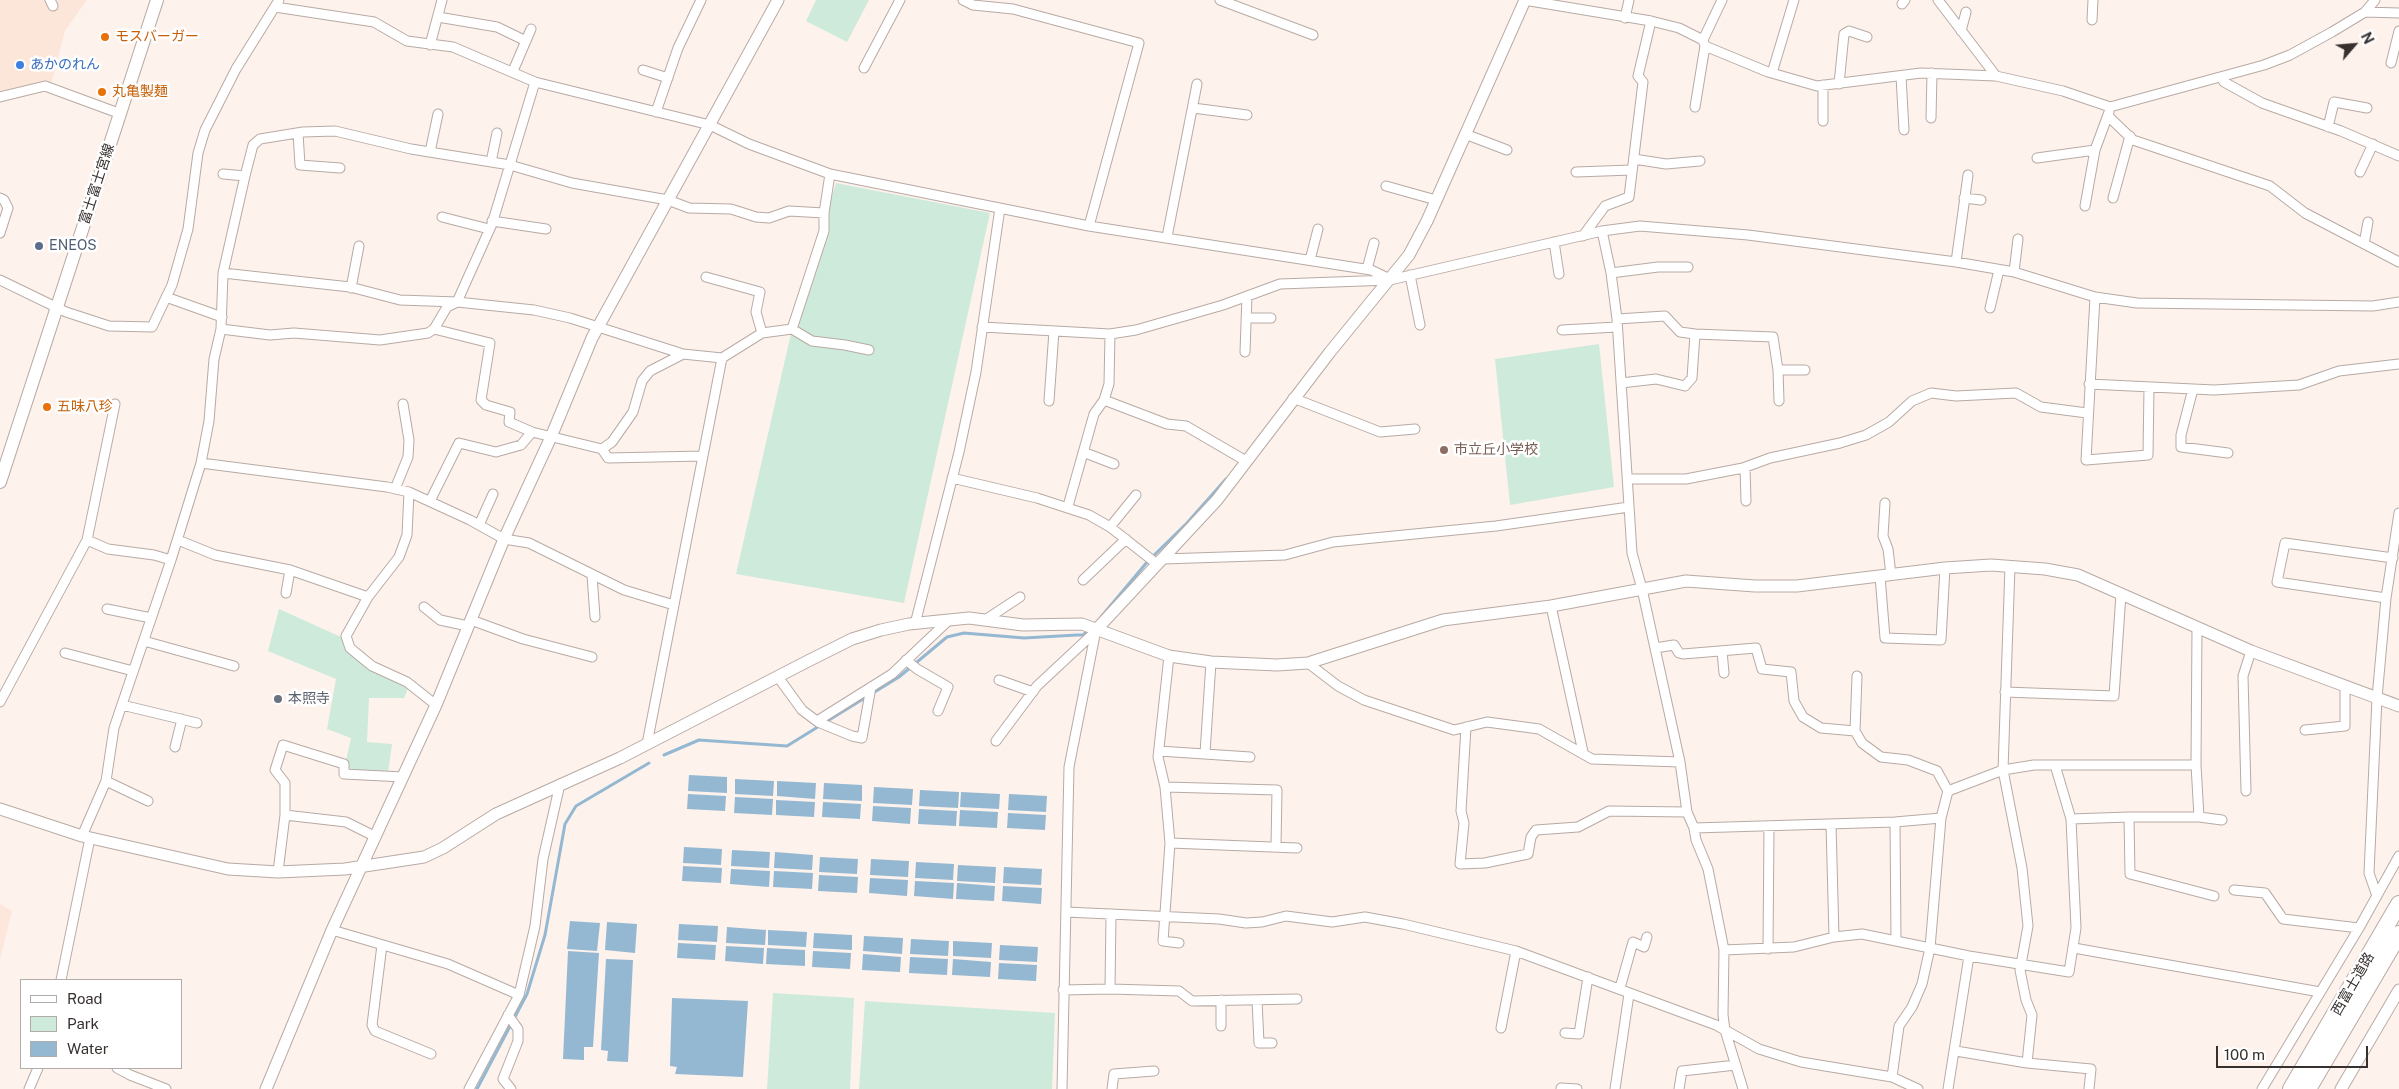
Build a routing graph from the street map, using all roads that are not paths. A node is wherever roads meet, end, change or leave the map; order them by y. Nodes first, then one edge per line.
1 (157, 0) edge
2 (442, 0) edge
3 (701, 0) edge
4 (778, 0) edge
5 (900, 0) edge
6 (963, 0) edge
7 (1220, 0) edge
8 (1525, 0) edge
9 (1629, 0) edge
10 (1722, 0) edge
11 (1794, 0) edge
12 (1938, 0) edge
13 (2092, 0) edge
14 (2375, 0) edge
15 (277, 3) edge
16 (1966, 12) dead end
17 (2365, 12) junction
18 (2399, 13) edge
19 (438, 17) junction
20 (1625, 18) junction
21 (2092, 20) dead end
22 (1652, 21) junction
23 (531, 28) dead end
24 (1961, 31) junction
25 (2399, 31) edge
26 (1313, 35) dead end
27 (1867, 37) dead end
28 (526, 41) junction
29 (1704, 43) junction
30 (430, 45) junction
31 (2391, 63) dead end
32 (864, 68) dead end
33 (643, 70) dead end
34 (513, 71) junction
35 (1772, 73) junction
36 (1932, 73) junction
37 (1901, 76) junction
38 (1996, 76) junction
39 (2221, 77) junction
40 (668, 78) junction
41 (535, 82) junction
42 (1197, 84) dead end
43 (1838, 84) junction
44 (1823, 85) junction
45 (0, 97) edge
46 (1696, 107) dead end
47 (1192, 108) junction
48 (2367, 108) dead end
49 (2109, 111) junction
50 (656, 112) junction
51 (120, 114) junction
52 (438, 114) dead end
53 (1247, 115) dead end
54 (1931, 118) dead end
55 (1823, 121) dead end
56 (710, 125) junction
57 (2328, 127) junction
58 (1904, 130) dead end
59 (298, 133) junction
60 (497, 133) dead end
61 (1465, 134) junction
62 (2130, 136) junction
63 (2372, 144) junction
64 (1507, 150) dead end
65 (2095, 150) junction
66 (430, 152) junction
67 (2399, 156) edge
68 (2037, 158) dead end
69 (1634, 159) junction
70 (1700, 161) dead end
71 (491, 162) junction
72 (510, 165) junction
73 (340, 168) dead end
74 (1632, 170) junction
75 (1576, 172) dead end
76 (2360, 172) dead end
77 (223, 174) dead end
78 (830, 174) junction
79 (1968, 175) dead end
80 (245, 176) junction
81 (1386, 186) dead end
82 (0, 198) edge
83 (1964, 198) junction
84 (2113, 198) dead end
85 (668, 200) junction
86 (1436, 200) junction
87 (1981, 200) dead end
88 (2085, 206) dead end
89 (1000, 208) junction
90 (824, 213) junction
91 (442, 217) dead end
92 (2368, 222) dead end
93 (491, 225) junction
94 (1089, 226) junction
95 (1318, 229) dead end
96 (546, 230) dead end
97 (1602, 231) junction
98 (0, 233) edge
99 (1583, 236) junction
100 (1167, 237) junction
101 (2018, 239) dead end
102 (1554, 242) junction
103 (1374, 243) dead end
104 (2364, 244) junction
105 (359, 246) dead end
106 (1310, 260) junction
107 (1956, 262) junction
108 (2399, 262) edge
109 (1688, 267) dead end
110 (1367, 269) junction
111 (1999, 270) junction
112 (2014, 272) junction
113 (224, 273) junction
114 (1611, 273) junction
115 (1559, 274) dead end
116 (1410, 275) junction
117 (706, 278) dead end
118 (0, 280) edge
119 (1390, 280) junction
120 (351, 288) junction
121 (1247, 296) junction
122 (166, 297) junction
123 (2095, 297) junction
124 (458, 302) junction
125 (2399, 302) edge
126 (56, 307) junction
127 (1990, 308) dead end
128 (222, 317) junction
129 (1246, 318) junction
130 (1271, 318) dead end
131 (1617, 323) junction
132 (1420, 325) dead end
133 (982, 327) junction
134 (434, 328) junction
135 (598, 328) junction
136 (221, 329) junction
137 (792, 329) junction
138 (1562, 330) dead end
139 (1054, 331) junction
140 (762, 333) junction
141 (1110, 334) junction
142 (1696, 334) junction
143 (869, 350) dead end
144 (1245, 352) dead end
145 (683, 354) junction
146 (722, 358) junction
147 (2399, 364) edge
148 (1778, 370) junction
149 (1805, 370) dead end
150 (1621, 383) junction
151 (2089, 384) junction
152 (2149, 387) junction
153 (2193, 388) junction
154 (1293, 398) junction
155 (1104, 400) junction
156 (1049, 401) dead end
157 (1779, 401) dead end
158 (115, 404) dead end
159 (404, 404) dead end
160 (2087, 413) junction
161 (1415, 430) dead end
162 (532, 432) junction
163 (551, 437) junction
164 (602, 449) junction
165 (1082, 452) junction
166 (2228, 453) dead end
167 (4, 454) edge
168 (703, 456) junction
169 (1246, 461) junction
170 (201, 463) junction
171 (1114, 464) dead end
172 (1745, 467) junction
173 (952, 478) junction
174 (1628, 479) junction
175 (0, 482) edge
176 (395, 489) junction
177 (409, 492) junction
178 (493, 494) dead end
179 (1136, 495) dead end
180 (430, 501) junction
181 (1746, 501) dead end
182 (1885, 503) dead end
183 (1068, 506) junction
184 (1629, 507) junction
185 (2399, 513) edge
186 (479, 525) junction
187 (1110, 527) junction
188 (504, 539) junction
189 (1126, 539) junction
190 (87, 540) junction
191 (178, 540) junction
192 (2393, 558) junction
193 (171, 560) junction
194 (1155, 560) junction
195 (2010, 566) junction
196 (1945, 568) junction
197 (290, 570) junction
198 (592, 575) junction
199 (1886, 575) junction
200 (1083, 580) dead end
201 (1642, 589) junction
202 (286, 593) dead end
203 (2121, 594) junction
204 (368, 596) junction
205 (1020, 597) dead end
206 (2386, 598) junction
207 (674, 605) junction
208 (1551, 606) junction
209 (424, 607) dead end
210 (107, 609) dead end
211 (595, 617) dead end
212 (151, 618) junction
213 (949, 620) junction
214 (985, 620) junction
215 (470, 623) junction
216 (915, 624) junction
217 (2197, 628) junction
218 (1095, 630) junction
219 (144, 641) junction
220 (1655, 648) junction
221 (1722, 651) junction
222 (2251, 652) junction
223 (65, 653) dead end
224 (1169, 656) junction
225 (592, 657) dead end
226 (907, 661) junction
227 (1211, 662) junction
228 (1308, 663) junction
229 (234, 666) dead end
230 (133, 672) junction
231 (1724, 673) dead end
232 (1857, 676) dead end
233 (778, 677) junction
234 (999, 680) dead end
235 (2345, 687) junction
236 (871, 688) junction
237 (1033, 692) junction
238 (2005, 692) junction
239 (2377, 698) junction
240 (0, 702) edge
241 (122, 705) junction
242 (436, 705) junction
243 (2399, 706) edge
244 (938, 711) dead end
245 (182, 719) junction
246 (197, 723) dead end
247 (821, 723) junction
248 (1466, 728) junction
249 (1855, 730) junction
250 (2305, 730) dead end
251 (996, 741) dead end
252 (647, 744) junction
253 (175, 747) dead end
254 (1159, 751) junction
255 (1583, 752) junction
256 (1205, 753) junction
257 (1250, 758) dead end
258 (1680, 762) junction
259 (2054, 765) junction
260 (2196, 765) junction
261 (2003, 770) junction
262 (404, 777) junction
263 (106, 781) junction
264 (560, 784) junction
265 (1164, 787) junction
266 (1948, 790) junction
267 (2246, 791) dead end
268 (148, 800) dead end
269 (0, 809) edge
270 (1686, 812) junction
271 (285, 815) junction
272 (2129, 817) junction
273 (2199, 817) junction
274 (1941, 818) junction
275 (2071, 819) junction
276 (2222, 820) dead end
277 (1895, 822) junction
278 (1832, 824) junction
279 (1769, 826) junction
280 (1694, 828) junction
281 (86, 836) junction
282 (376, 837) junction
283 (1170, 843) junction
284 (1276, 846) junction
285 (1297, 848) dead end
286 (2399, 856) edge
287 (364, 865) junction
288 (278, 872) junction
289 (2234, 890) dead end
290 (2214, 896) dead end
291 (2377, 896) junction
292 (2399, 904) edge
293 (1066, 912) junction
294 (1111, 914) junction
295 (1164, 917) junction
296 (2359, 928) junction
297 (332, 930) junction
298 (2399, 934) edge
299 (1647, 937) dead end
300 (1834, 937) junction
301 (1896, 940) junction
302 (1179, 943) dead end
303 (382, 945) junction
304 (1930, 948) junction
305 (2074, 948) junction
306 (1768, 949) junction
307 (1724, 950) junction
308 (1516, 951) junction
309 (1969, 956) junction
310 (2022, 964) junction
311 (1588, 976) junction
312 (61, 979) edge
313 (1110, 988) junction
314 (1620, 988) junction
315 (1064, 990) junction
316 (2399, 990) edge
317 (2320, 992) junction
318 (1629, 994) junction
319 (519, 995) junction
320 (1297, 999) dead end
321 (1221, 1000) junction
322 (1257, 1000) junction
323 (508, 1015) junction
324 (1221, 1026) dead end
325 (1501, 1028) dead end
326 (1725, 1030) junction
327 (1565, 1033) dead end
328 (1272, 1043) dead end
329 (1956, 1050) junction
330 (431, 1054) dead end
331 (2027, 1063) junction
332 (1736, 1064) junction
333 (38, 1069) edge
334 (119, 1069) edge
335 (1154, 1071) dead end
336 (1892, 1077) junction
337 (1561, 1088) edge
338 (29, 1089) edge
339 (166, 1089) edge
340 (266, 1089) edge
341 (469, 1089) edge
342 (511, 1089) edge
343 (1062, 1089) edge
344 (1112, 1089) edge
345 (1577, 1089) edge
346 (1615, 1089) edge
347 (1679, 1089) edge
348 (1742, 1089) edge
349 (1918, 1089) edge
350 (1948, 1089) edge
351 (2089, 1089) edge
352 (2262, 1089) edge
353 (2291, 1089) edge
354 (2308, 1089) edge
355 (2341, 1089) edge

1 - 51 main road, 富士富士宮線
2 - 19 street
3 - 40 street
4 - 56 street
5 - 32 street
6 - 94 street
7 - 26 street
8 - 20 street
8 - 61 street
9 - 20 street
10 - 29 street
11 - 35 street
12 - 24 street
13 - 21 street
14 - 17 street
15 - 30 street
15 - 122 street
16 - 24 street
17 - 18 street
17 - 39 street
19 - 28 street
19 - 30 street
20 - 22 street
22 - 29 street
22 - 69 street
23 - 28 street
24 - 38 street
25 - 31 street
27 - 43 street
28 - 34 street
29 - 35 street
29 - 46 street
30 - 34 street
33 - 40 street
34 - 41 street
35 - 44 street
36 - 37 street
36 - 38 street
36 - 54 street
37 - 43 street
37 - 58 street
38 - 49 street
39 - 49 street
39 - 57 street
40 - 50 street
41 - 50 street
41 - 72 street
42 - 47 street
43 - 44 street
44 - 55 street
45 - 51 street
47 - 53 street
47 - 100 street
48 - 57 street
49 - 62 street
49 - 65 street
50 - 56 street
51 - 126 main road, 富士富士宮線
52 - 66 street
56 - 78 street
56 - 85 street
57 - 63 street
59 - 66 street
59 - 73 street
59 - 80 street
60 - 71 street
61 - 64 street
61 - 86 street
62 - 84 street
62 - 104 street
63 - 67 street
63 - 76 street
65 - 68 street
65 - 88 street
66 - 71 street
69 - 70 street
69 - 74 street
71 - 72 street
72 - 85 street
72 - 93 street
74 - 75 street
74 - 99 street
77 - 80 street
78 - 89 street
78 - 90 street
79 - 83 street
80 - 113 street
81 - 86 street
82 - 98 street
83 - 87 street
83 - 107 street
85 - 90 street
85 - 135 street
86 - 119 street
89 - 94 street
89 - 133 street
90 - 137 street
91 - 93 street
92 - 104 street
93 - 96 street
93 - 124 street
94 - 100 street
95 - 106 street
97 - 99 street
97 - 107 street
97 - 114 street
99 - 102 street
100 - 106 street
101 - 112 street
102 - 115 street
102 - 116 street
103 - 110 street
104 - 108 street
105 - 120 street
106 - 110 street
107 - 111 street
109 - 114 street
110 - 119 street
111 - 112 street
111 - 127 street
112 - 123 street
113 - 120 street
113 - 128 street
114 - 131 street
116 - 119 street
116 - 132 street
117 - 140 street
118 - 126 street
119 - 121 street
119 - 154 street
120 - 124 street
121 - 129 street
121 - 141 street
122 - 126 street
122 - 128 street
123 - 125 street
123 - 151 street
124 - 134 street
124 - 135 street
126 - 167 main road, 富士富士宮線
128 - 136 street
129 - 130 street
129 - 144 street
131 - 138 street
131 - 142 street
131 - 150 street
133 - 139 street
133 - 173 street
134 - 136 street
134 - 162 street
135 - 145 street
135 - 163 street
136 - 170 street
137 - 140 street
137 - 143 street
139 - 141 street
139 - 156 street
140 - 146 street
141 - 155 street
142 - 148 street
142 - 150 street
145 - 146 street
145 - 164 street
146 - 168 street
147 - 153 street
148 - 149 street
148 - 157 street
150 - 174 street
151 - 152 street
151 - 160 street
152 - 153 street
152 - 160 street
153 - 166 street
154 - 161 street
154 - 169 street
155 - 165 street
155 - 169 street
158 - 190 street
159 - 176 street
160 - 172 street
162 - 163 street
162 - 180 street
163 - 164 street
163 - 188 street
164 - 168 street
165 - 171 street
165 - 183 street
167 - 175 main road, 富士富士宮線
168 - 207 street
169 - 194 street
170 - 176 street
170 - 191 street
172 - 174 street
172 - 181 street
173 - 183 street
173 - 216 street
174 - 184 street
176 - 177 street
177 - 180 street
177 - 204 street
178 - 186 street
179 - 187 street
180 - 186 street
182 - 199 street
183 - 187 street
184 - 194 street
184 - 201 street
185 - 192 street
186 - 188 street
187 - 189 street
188 - 198 street
188 - 215 street
189 - 194 street
189 - 200 street
190 - 193 street
190 - 240 street
191 - 193 street
191 - 197 street
192 - 206 street
192 - 206 street
193 - 212 street
194 - 218 street
195 - 196 street
195 - 203 street
195 - 238 street
196 - 199 street
196 - 199 street
197 - 202 street
197 - 204 street
198 - 207 street
198 - 211 street
199 - 201 street
201 - 208 street
201 - 220 street
203 - 217 street
203 - 238 street
204 - 242 street
205 - 214 street
206 - 239 street
207 - 252 street
208 - 228 street
208 - 255 street
209 - 215 street
210 - 212 street
212 - 219 street
213 - 214 street
213 - 216 street
213 - 226 street
214 - 218 street
215 - 225 street
215 - 242 street
216 - 233 street
217 - 222 street
217 - 260 street
218 - 224 street
218 - 237 street
218 - 293 street
219 - 229 street
219 - 230 street
220 - 221 street
220 - 258 street
221 - 231 street
221 - 249 street
222 - 235 street
222 - 267 street
223 - 230 street
224 - 227 street
224 - 254 street
226 - 236 street
226 - 244 street
227 - 228 street
227 - 256 street
228 - 248 street
230 - 241 street
232 - 249 street
233 - 247 street
233 - 252 street
234 - 237 street
235 - 239 street
235 - 250 street
236 - 247 street
236 - 247 street
237 - 251 street
238 - 261 street
239 - 243 street
239 - 291 street
241 - 245 street
241 - 263 street
242 - 262 street
245 - 246 street
245 - 253 street
248 - 255 street
248 - 270 street
249 - 266 street
252 - 264 street
254 - 256 street
254 - 265 street
255 - 258 street
256 - 257 street
258 - 270 street
259 - 260 street
259 - 261 street
259 - 275 street
260 - 273 street
261 - 266 street
261 - 310 street
262 - 271 street
262 - 282 street
263 - 268 street
263 - 281 street
264 - 287 street
264 - 319 street
265 - 283 street
265 - 284 street
266 - 274 street
269 - 281 street
270 - 280 street
271 - 282 street
271 - 288 street
272 - 273 street
272 - 275 street
272 - 290 street
273 - 276 street
274 - 277 street
274 - 304 street
275 - 305 street
277 - 278 street
277 - 301 street
278 - 279 street
278 - 300 street
279 - 280 street
279 - 306 street
280 - 307 street
281 - 288 street
281 - 312 street
282 - 287 street
283 - 284 street
283 - 295 street
284 - 285 street
286 - 291 street
287 - 288 street
287 - 297 street
289 - 296 street
291 - 296 street
292 - 353 highway, 西富士道路
293 - 294 street
293 - 315 street
294 - 295 street
294 - 313 street
295 - 302 street
295 - 308 street
296 - 317 street
297 - 303 street
297 - 340 street
298 - 354 highway, 西富士道路
299 - 314 street
300 - 301 street
300 - 306 street
301 - 304 street
303 - 319 street
303 - 330 street
304 - 309 street
304 - 336 street
305 - 310 street
305 - 317 street
306 - 307 street
307 - 326 street
308 - 311 street
308 - 325 street
309 - 310 street
309 - 329 street
310 - 331 street
311 - 314 street
311 - 327 street
313 - 315 street
313 - 321 street
314 - 318 street
315 - 343 street
316 - 355 street
317 - 352 street
318 - 326 street
318 - 346 street
319 - 323 street
320 - 322 street
321 - 322 street
321 - 324 street
322 - 328 street
323 - 341 street
323 - 342 street
326 - 332 street
326 - 336 street
329 - 331 street
329 - 350 street
331 - 351 street
332 - 347 street
332 - 348 street
333 - 338 street
334 - 339 street
335 - 344 street
336 - 349 street
337 - 345 street

